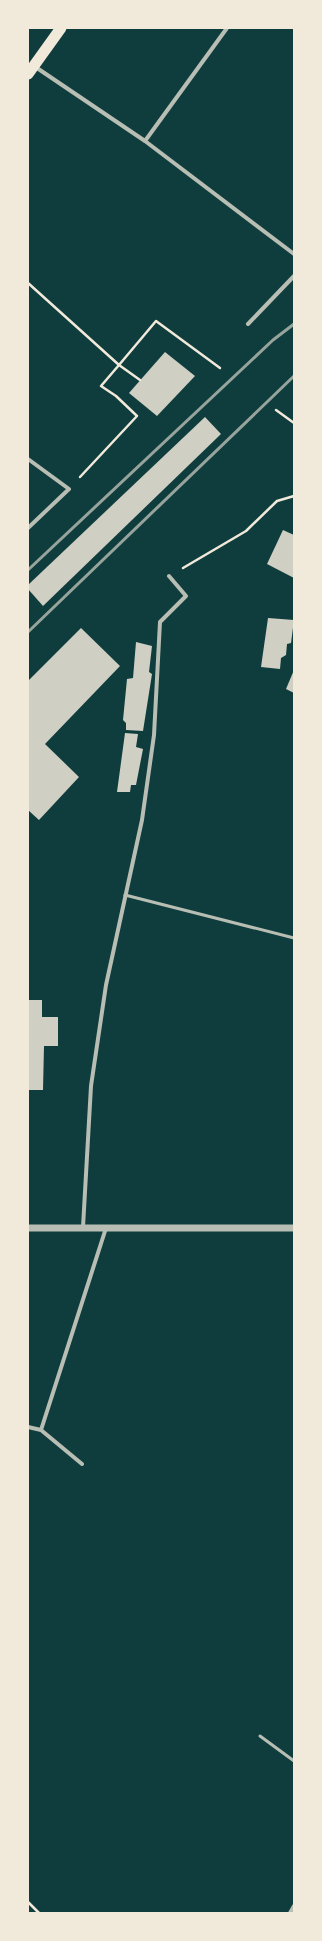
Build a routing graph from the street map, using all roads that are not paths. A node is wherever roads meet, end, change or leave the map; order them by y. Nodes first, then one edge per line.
1 (61, 28) edge
2 (226, 28) edge
3 (31, 70) edge
4 (145, 141) junction
5 (294, 254) edge
6 (294, 276) edge
7 (248, 324) dead end
8 (28, 459) edge
9 (28, 528) edge
10 (169, 576) road end
11 (125, 895) junction
12 (294, 938) edge
13 (83, 1227) junction
14 (106, 1227) junction
15 (28, 1228) edge
16 (294, 1228) edge
17 (28, 1427) edge
18 (41, 1430) junction
19 (82, 1464) dead end
20 (260, 1736) dead end
21 (294, 1761) edge
22 (294, 1906) edge
23 (290, 1913) edge

1 - 3 highway
2 - 4 street
3 - 4 street
4 - 5 street
6 - 7 street
8 - 9 street
10 - 11 street
11 - 12 lane
11 - 13 street
13 - 14 street
13 - 15 street
14 - 16 street
14 - 18 street
17 - 18 street
18 - 19 street
20 - 21 lane
22 - 23 street

